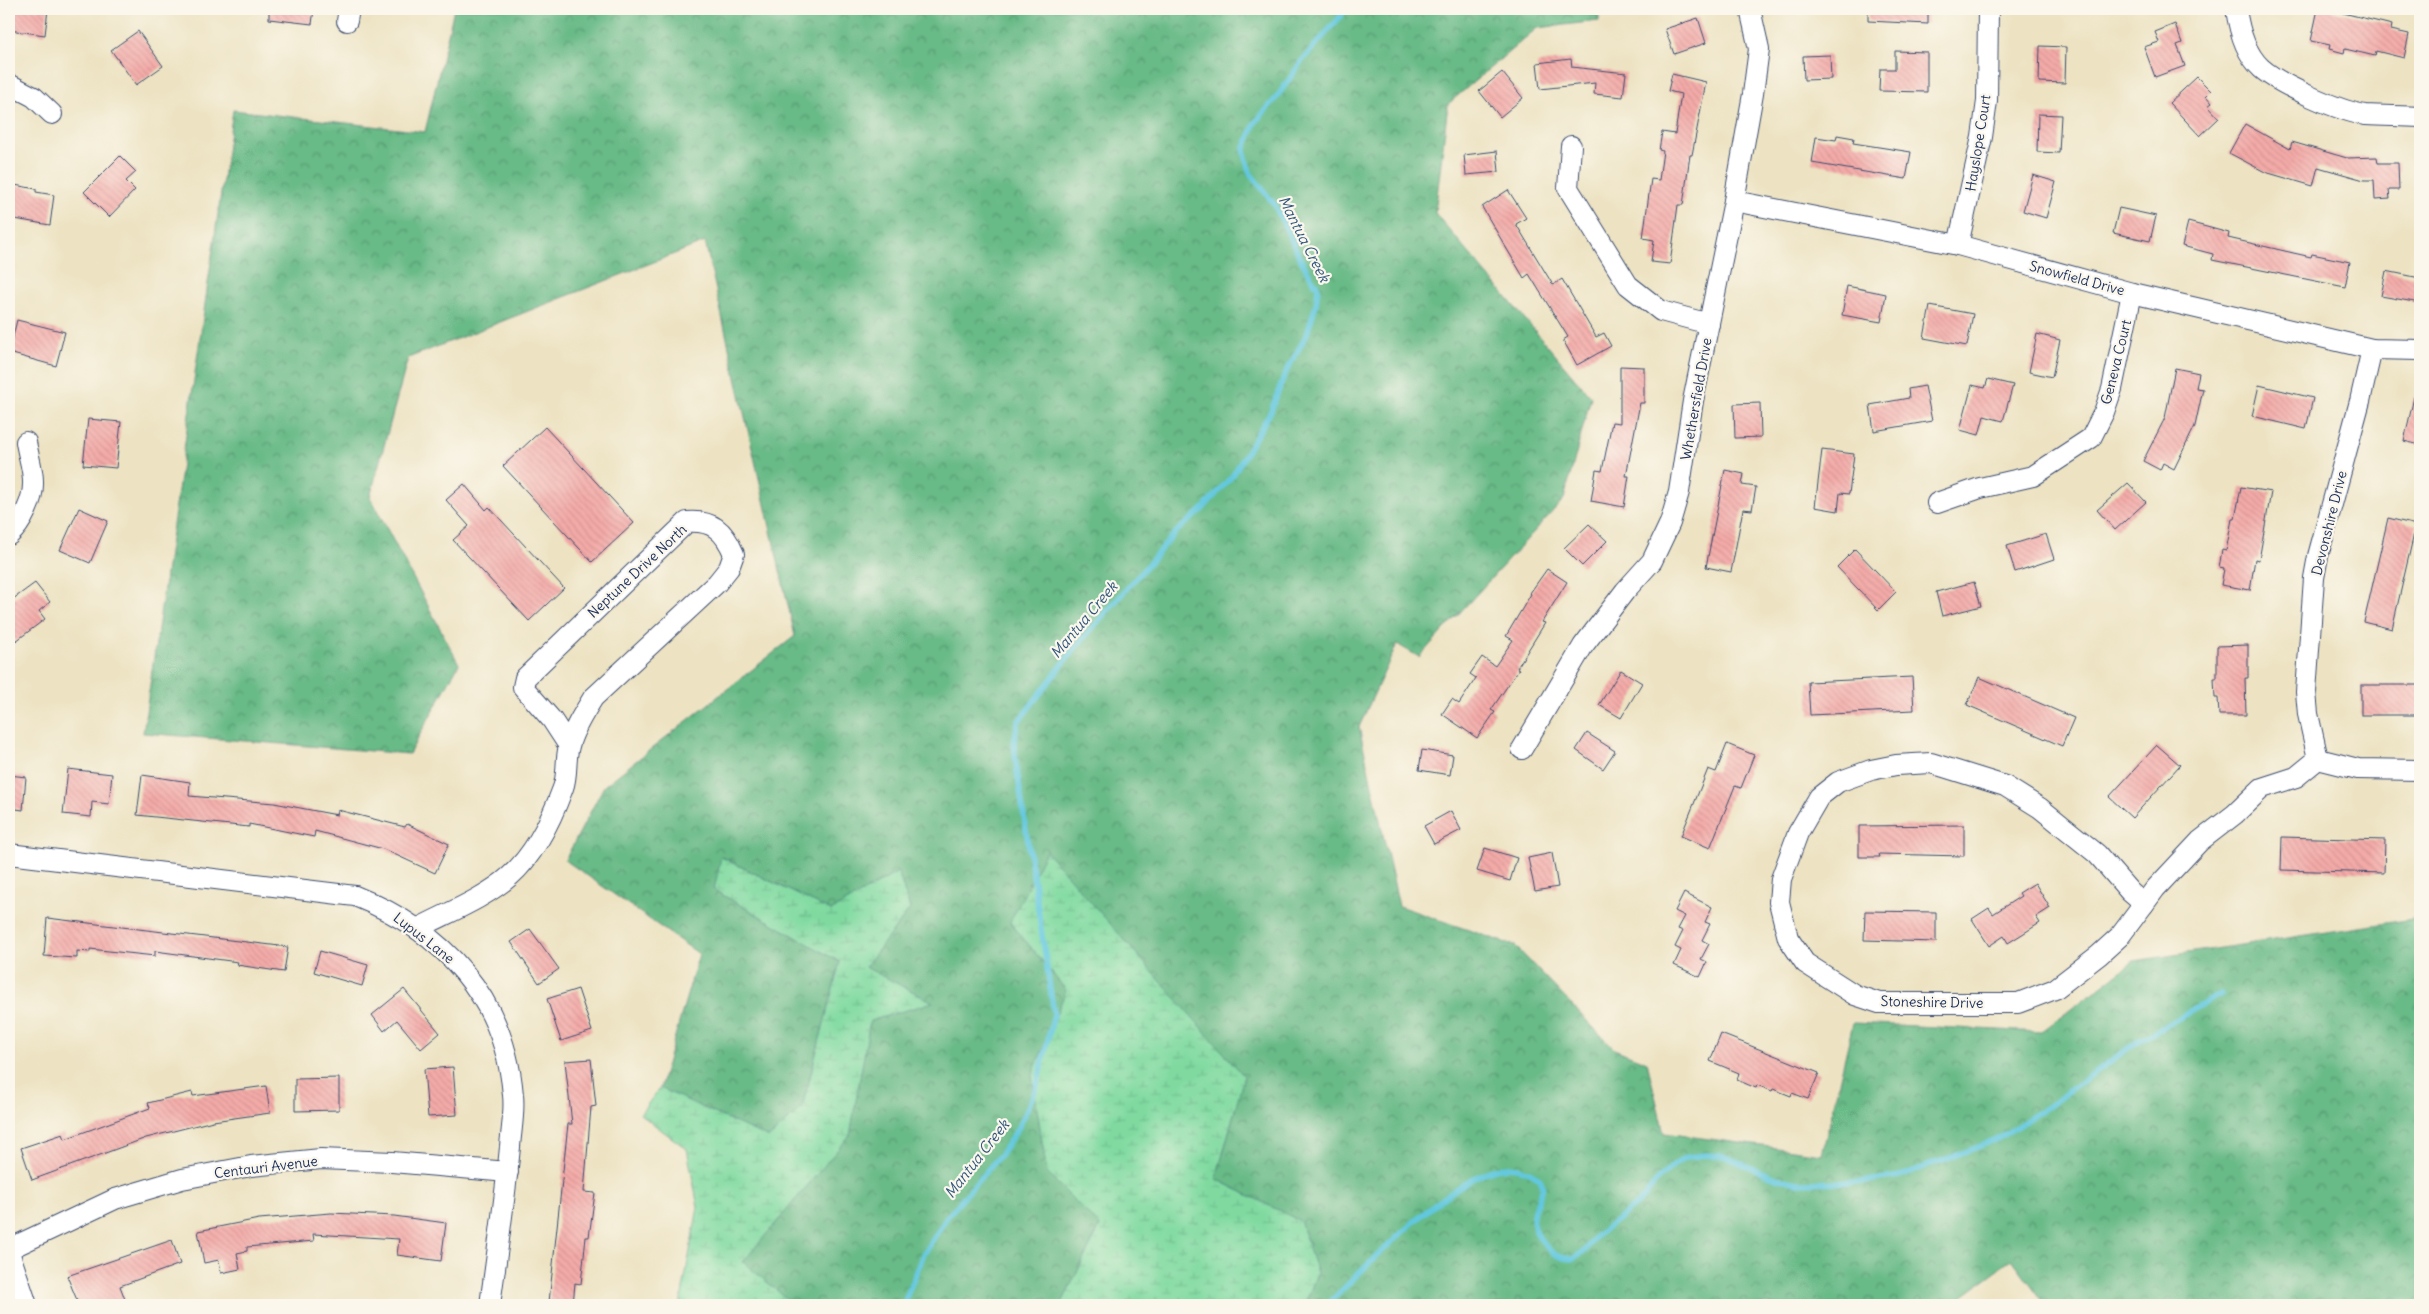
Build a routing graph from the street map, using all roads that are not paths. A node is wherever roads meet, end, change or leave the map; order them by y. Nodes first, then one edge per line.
1 (1750, 9) edge
2 (1988, 9) edge
3 (2236, 9) edge
4 (9, 84) edge
5 (52, 114) dead end
6 (2420, 117) edge
7 (1571, 146) dead end
8 (1734, 201) junction
9 (1958, 245) junction
10 (2132, 293) junction
11 (1709, 324) junction
12 (2372, 348) junction
13 (2420, 350) edge
14 (26, 442) dead end
15 (1937, 503) dead end
16 (9, 535) edge
17 (569, 746) junction
18 (1522, 749) dead end
19 (2318, 759) junction
20 (2420, 770) edge
21 (9, 854) edge
22 (2144, 904) junction
23 (417, 929) junction
24 (508, 1172) junction
25 (9, 1250) edge
26 (27, 1305) edge
27 (490, 1305) edge

1 - 8 street, Whethersfield Drive
2 - 9 street, Hayslope Court
3 - 6 street
4 - 5 street
7 - 11 street
8 - 9 street, Snowfield Drive
8 - 11 street, Whethersfield Drive
9 - 10 street, Snowfield Drive
10 - 12 street, Snowfield Drive
10 - 15 street, Geneva Court
11 - 18 street, Whethersfield Drive
12 - 13 street, Snowfield Drive
12 - 19 street, Devonshire Drive
14 - 16 street
17 - 17 street, Neptune Drive North
17 - 23 street, Neptune Drive North
19 - 20 street
19 - 22 street, Stoneshire Drive
21 - 23 street, Lupus Lane
22 - 22 street, Stoneshire Drive
23 - 24 street, Lupus Lane
24 - 25 street, Centauri Avenue
24 - 27 street, Lupus Lane
25 - 26 street

